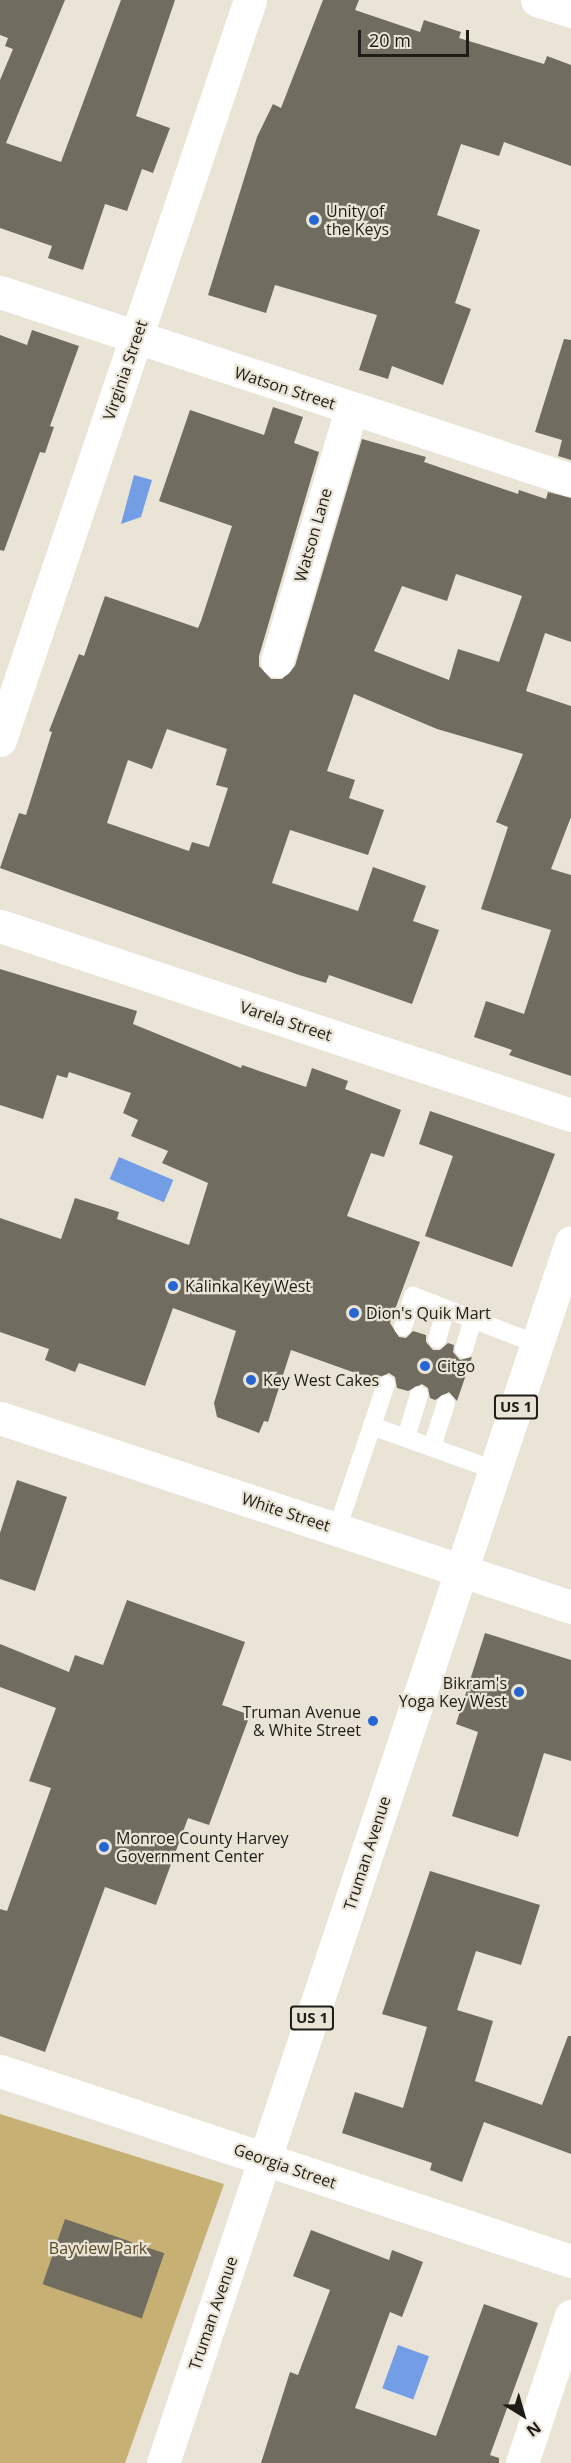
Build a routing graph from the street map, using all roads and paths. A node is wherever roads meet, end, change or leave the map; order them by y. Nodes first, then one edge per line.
1 (250, 0) edge
2 (537, 0) edge
3 (571, 11) edge
4 (0, 292) edge
5 (135, 339) junction
6 (351, 409) junction
7 (571, 480) edge
8 (277, 661) dead end
9 (0, 740) edge
10 (0, 926) edge
11 (571, 1115) edge
12 (571, 1242) edge
13 (446, 1309) junction
14 (473, 1319) junction
15 (403, 1327) dead end
16 (437, 1339) dead end
17 (537, 1344) junction
18 (464, 1349) dead end
19 (386, 1384) dead end
20 (419, 1395) dead end
21 (446, 1403) dead end
22 (0, 1418) edge
23 (372, 1426) junction
24 (406, 1438) junction
25 (432, 1447) junction
26 (495, 1470) junction
27 (337, 1529) junction
28 (461, 1573) junction
29 (571, 1607) edge
30 (0, 2071) edge
31 (265, 2159) junction
32 (571, 2261) edge
33 (571, 2316) edge
34 (163, 2463) edge
35 (522, 2463) edge

1 - 5 street, Virginia Street
2 - 3 street
4 - 5 street, Watson Street
5 - 6 street, Watson Street
5 - 9 street, Virginia Street
6 - 7 street, Watson Street
6 - 8 street, Watson Lane
10 - 11 street, Varela Street
12 - 17 street, Truman Avenue / US 1
13 - 14 lane
13 - 15 lane
13 - 16 lane
14 - 17 lane
14 - 18 lane
17 - 26 street, Truman Avenue / US 1
19 - 23 lane
20 - 24 lane
21 - 25 lane
22 - 27 street, White Street
23 - 24 lane
23 - 27 lane
24 - 25 lane
25 - 26 lane
26 - 28 street, Truman Avenue / US 1
27 - 28 street, White Street
28 - 29 street, White Street
28 - 31 street, Truman Avenue / US 1
30 - 31 street, Georgia Street
31 - 32 street, Georgia Street
31 - 34 street, Truman Avenue / US 1
33 - 35 street

